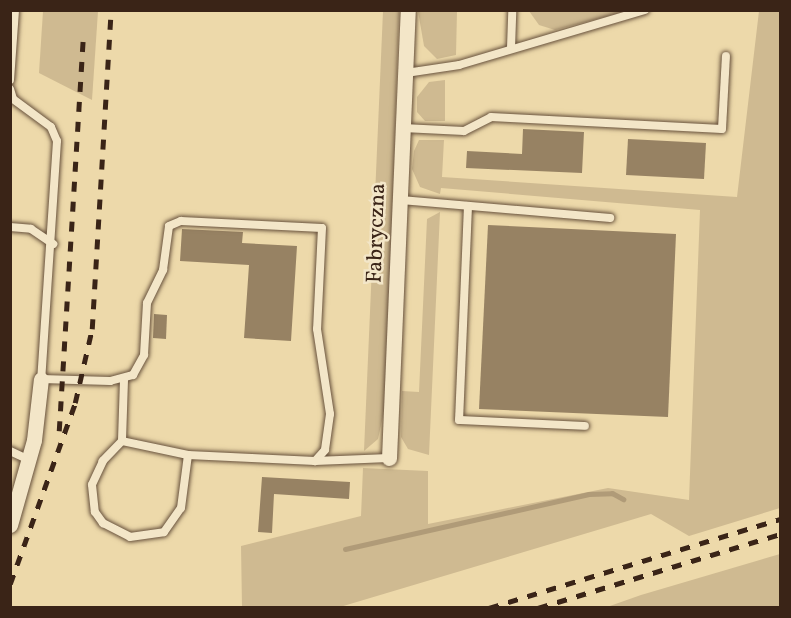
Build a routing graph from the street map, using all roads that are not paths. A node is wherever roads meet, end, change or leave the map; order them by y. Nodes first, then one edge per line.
1 (15, 10) edge
2 (408, 10) edge
3 (512, 10) edge
4 (645, 10) edge
5 (511, 48) junction
6 (726, 56) dead end
7 (406, 73) junction
8 (10, 80) edge
9 (10, 89) edge
10 (403, 128) junction
11 (401, 200) junction
12 (468, 206) junction
13 (610, 218) dead end
14 (10, 227) edge
15 (53, 244) junction
16 (41, 379) junction
17 (124, 380) junction
18 (585, 426) dead end
19 (122, 441) junction
20 (10, 451) edge
21 (188, 455) junction
22 (389, 458) joint
23 (30, 460) junction
24 (315, 461) junction
25 (10, 525) edge

1 - 8 lane
2 - 7 street, Fabryczna
3 - 5 lane
4 - 5 lane
5 - 7 lane
6 - 10 lane
7 - 10 street, Fabryczna
9 - 15 lane
10 - 11 street, Fabryczna
11 - 12 lane
11 - 22 street, Fabryczna
12 - 13 lane
12 - 18 lane
14 - 15 lane
15 - 16 lane
16 - 17 lane
16 - 23 street
17 - 19 lane
17 - 24 lane
19 - 21 lane
19 - 21 lane
20 - 23 lane
21 - 24 lane
22 - 24 lane
23 - 25 street

